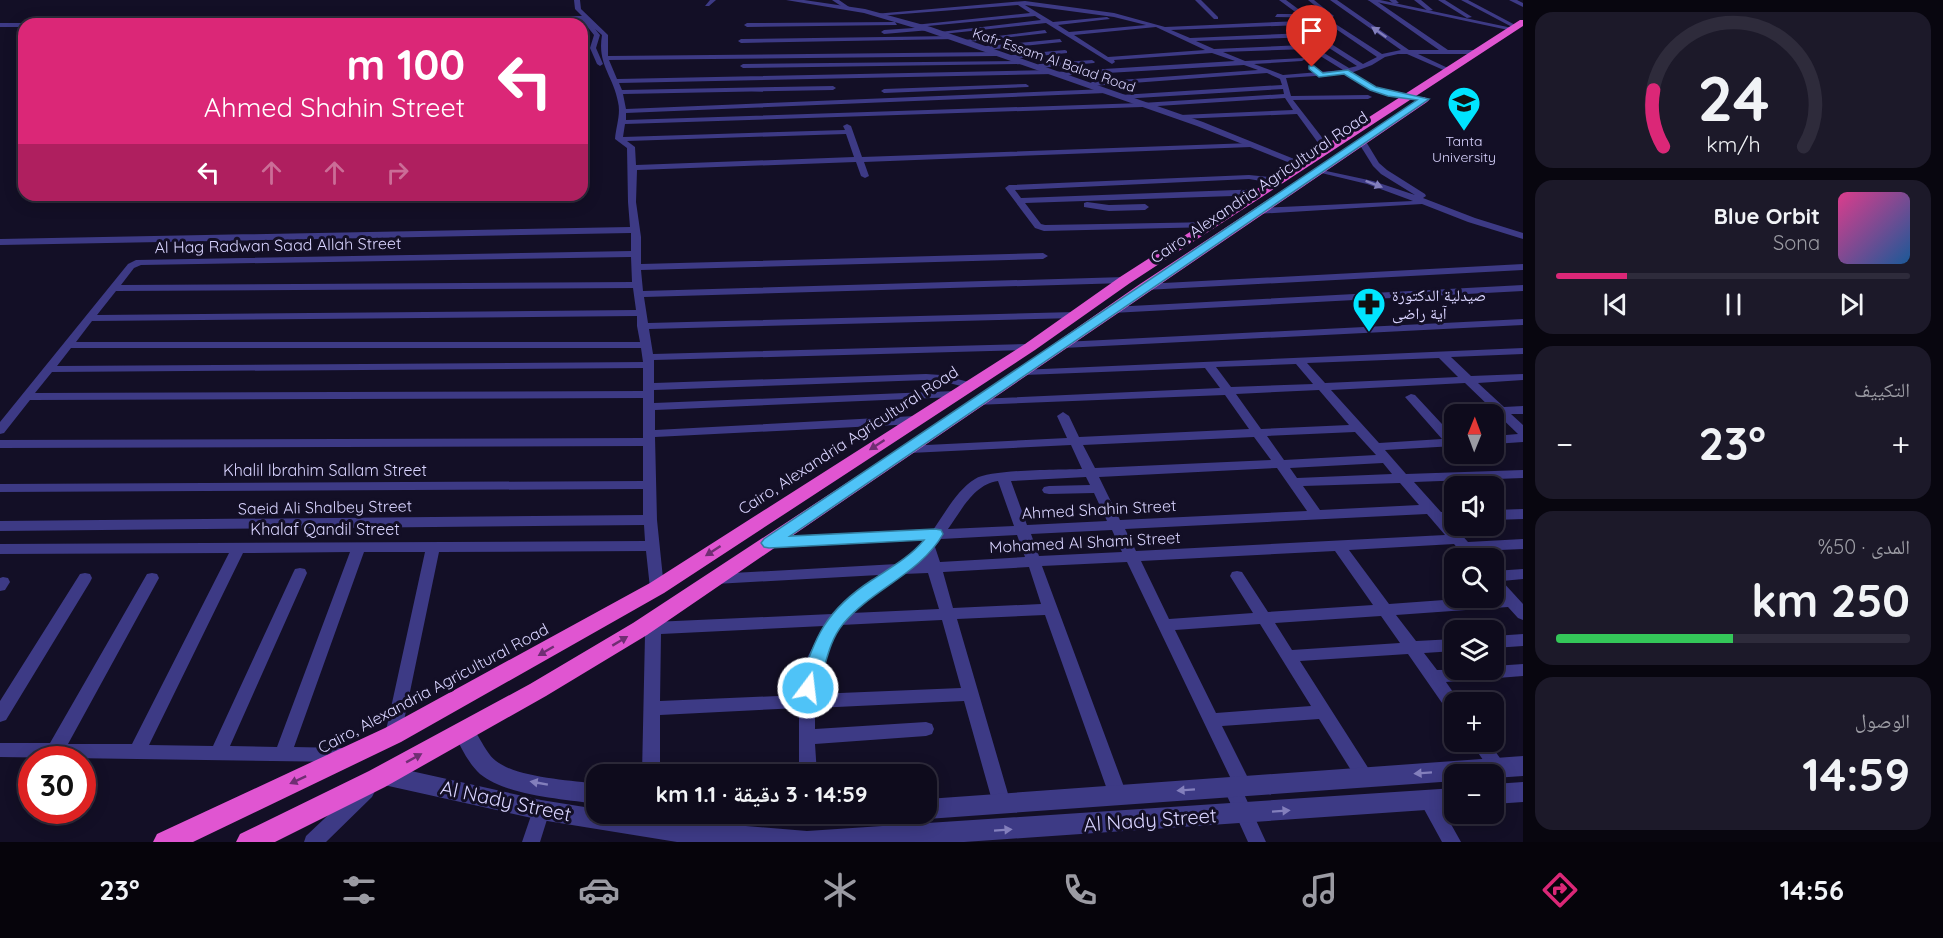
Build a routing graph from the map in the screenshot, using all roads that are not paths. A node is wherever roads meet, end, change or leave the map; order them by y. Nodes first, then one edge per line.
1 (577, 0) edge
2 (713, 0) edge
3 (789, 0) edge
4 (834, 0) edge
5 (1198, 0) edge
6 (1282, 0) edge
7 (1311, 0) edge
8 (1333, 0) edge
9 (1370, 0) edge
10 (1383, 0) edge
11 (1417, 0) edge
12 (1441, 0) edge
13 (1464, 0) edge
14 (1512, 0) edge
15 (1394, 1) edge
16 (1018, 3) junction
17 (707, 4) dead end
18 (1523, 5) edge
19 (849, 9) junction
20 (1430, 10) junction
21 (877, 14) junction
22 (1035, 14) junction
23 (1299, 15) junction
24 (1330, 15) junction
25 (1273, 16) dead end
26 (1128, 17) junction
27 (1469, 17) junction
28 (586, 18) edge
29 (1206, 18) dead end
30 (1216, 18) junction
31 (1228, 18) dead end
32 (588, 20) edge
33 (1141, 20) junction
34 (1164, 20) dead end
35 (1338, 21) dead end
36 (1049, 23) junction
37 (588, 24) edge
38 (913, 24) junction
39 (0, 25) edge
40 (18, 25) edge
41 (747, 25) dead end
42 (1303, 26) junction
43 (1160, 27) junction
44 (1519, 28) edge
45 (928, 29) junction
46 (1045, 32) dead end
47 (744, 33) dead end
48 (939, 33) junction
49 (1066, 34) junction
50 (1311, 35) junction
51 (1318, 39) junction
52 (741, 40) dead end
53 (957, 40) junction
54 (1188, 40) junction
55 (1060, 41) dead end
56 (1301, 42) junction
57 (1201, 45) junction
58 (1310, 47) junction
59 (1287, 48) junction
60 (982, 49) junction
61 (1213, 51) junction
62 (1406, 51) junction
63 (1446, 51) junction
64 (1065, 52) dead end
65 (1120, 52) dead end
66 (1476, 52) junction
67 (997, 54) junction
68 (1381, 57) junction
69 (604, 58) junction
70 (1008, 58) junction
71 (1106, 59) junction
72 (1302, 59) junction
73 (1092, 62) dead end
74 (1247, 62) junction
75 (1024, 63) junction
76 (743, 66) dead end
77 (1035, 67) junction
78 (1363, 67) junction
79 (1123, 69) junction
80 (704, 71) dead end
81 (1272, 71) junction
82 (1347, 72) junction
83 (1054, 73) junction
84 (1322, 75) junction
85 (612, 76) junction
86 (829, 76) junction
87 (1282, 77) junction
88 (1291, 77) junction
89 (1446, 77) junction
90 (705, 79) junction
91 (1088, 84) junction
92 (1300, 84) dead end
93 (1285, 87) junction
94 (833, 88) junction
95 (705, 90) junction
96 (1104, 90) junction
97 (884, 91) dead end
98 (1310, 91) dead end
99 (620, 92) junction
100 (1005, 95) junction
101 (1121, 97) junction
102 (1288, 97) junction
103 (1320, 97) junction
104 (1368, 97) dead end
105 (1414, 98) junction
106 (838, 102) junction
107 (1142, 105) junction
108 (1018, 109) junction
109 (623, 111) junction
110 (1298, 112) junction
111 (843, 115) junction
112 (1180, 117) junction
113 (623, 123) junction
114 (849, 132) junction
115 (619, 140) junction
116 (1362, 142) junction
117 (1251, 145) junction
118 (1327, 149) junction
119 (859, 159) junction
120 (632, 168) junction
121 (1310, 168) junction
122 (865, 176) dead end
123 (1279, 181) junction
124 (1263, 192) junction
125 (1422, 203) junction
126 (1020, 204) junction
127 (1145, 207) dead end
128 (1257, 211) junction
129 (1452, 213) junction
130 (1213, 224) junction
131 (634, 230) junction
132 (1523, 237) edge
133 (0, 242) edge
134 (636, 254) junction
135 (1044, 255) dead end
136 (636, 267) junction
137 (1523, 267) edge
138 (1125, 280) junction
139 (1145, 286) junction
140 (113, 288) junction
141 (1523, 288) edge
142 (639, 290) junction
143 (1112, 310) junction
144 (640, 313) junction
145 (1076, 315) junction
146 (89, 318) junction
147 (1523, 322) edge
148 (642, 326) junction
149 (68, 345) junction
150 (645, 345) junction
151 (1063, 345) junction
152 (1030, 348) junction
153 (1523, 351) edge
154 (1441, 354) junction
155 (648, 361) junction
156 (1299, 361) junction
157 (1209, 365) junction
158 (48, 369) junction
159 (1024, 372) junction
160 (1523, 377) edge
161 (1468, 380) junction
162 (1322, 387) junction
163 (962, 390) junction
164 (1228, 391) junction
165 (648, 396) junction
166 (26, 397) junction
167 (1411, 398) dead end
168 (979, 403) junction
169 (1494, 404) edge
170 (1523, 410) edge
171 (1504, 411) edge
172 (1504, 414) edge
173 (1063, 417) dead end
174 (915, 420) junction
175 (1358, 428) junction
176 (0, 430) edge
177 (1523, 432) edge
178 (1258, 433) junction
179 (1444, 433) edge
180 (649, 438) junction
181 (1523, 438) edge
182 (1504, 439) edge
183 (1075, 441) junction
184 (1444, 443) edge
185 (0, 444) edge
186 (1375, 447) junction
187 (910, 449) junction
188 (1386, 459) junction
189 (1280, 464) junction
190 (1090, 473) junction
191 (1523, 474) edge
192 (1003, 477) junction
193 (1403, 478) junction
194 (1293, 482) junction
195 (650, 485) junction
196 (0, 488) edge
197 (1098, 489) junction
198 (1049, 490) dead end
199 (1434, 513) junction
200 (1523, 514) edge
201 (1317, 515) junction
202 (1444, 515) edge
203 (1504, 515) edge
204 (650, 520) junction
205 (1116, 525) junction
206 (0, 526) edge
207 (1022, 530) junction
208 (932, 540) junction
209 (769, 543) junction
210 (1523, 544) edge
211 (651, 546) junction
212 (1339, 546) junction
213 (359, 547) junction
214 (433, 547) junction
215 (238, 548) junction
216 (1465, 548) edge
217 (0, 549) edge
218 (1131, 557) junction
219 (1034, 562) junction
220 (934, 568) junction
221 (896, 570) junction
222 (300, 573) dead end
223 (1523, 574) edge
224 (1504, 575) edge
225 (1237, 576) dead end
226 (85, 578) dead end
227 (152, 578) dead end
228 (714, 579) junction
229 (657, 588) junction
230 (1504, 592) edge
231 (1512, 601) junction
232 (1051, 609) junction
233 (1384, 610) junction
234 (947, 614) junction
235 (1523, 614) edge
236 (1264, 618) junction
237 (837, 620) junction
238 (1164, 625) junction
239 (647, 628) junction
240 (1523, 640) edge
241 (1504, 641) edge
242 (1444, 646) edge
243 (1412, 648) junction
244 (1288, 656) junction
245 (1523, 670) edge
246 (1432, 677) junction
247 (1444, 693) edge
248 (970, 694) junction
249 (806, 702) junction
250 (652, 708) junction
251 (1324, 712) junction
252 (0, 715) edge
253 (1211, 720) junction
254 (926, 729) dead end
255 (463, 731) junction
256 (393, 735) junction
257 (807, 737) junction
258 (57, 746) edge
259 (0, 750) edge
260 (18, 750) edge
261 (96, 750) edge
262 (137, 751) junction
263 (218, 753) junction
264 (283, 753) junction
265 (350, 756) junction
266 (651, 764) edge
267 (808, 764) edge
268 (1523, 766) edge
269 (1504, 768) edge
270 (1444, 772) edge
271 (380, 777) junction
272 (1365, 777) junction
273 (1238, 787) junction
274 (586, 792) edge
275 (1118, 795) junction
276 (1444, 799) edge
277 (1428, 800) junction
278 (1002, 804) junction
279 (937, 808) edge
280 (541, 810) junction
281 (1244, 814) junction
282 (872, 824) edge
283 (871, 840) edge
284 (166, 842) edge
285 (249, 842) edge
286 (313, 842) edge
287 (531, 842) edge
288 (1257, 842) edge
289 (1452, 842) edge

1 - 28 street
2 - 17 street
3 - 19 street, Kafr Essam Al Balad Road
4 - 19 street
5 - 30 street
6 - 23 street
7 - 24 street
62 -> 8 street
9 - 44 street
9 - 63 street
10 - 15 street
11 - 20 street
12 - 27 street
13 - 44 street
14 - 18 street
15 - 20 street
16 - 21 street
16 - 22 street
16 - 26 street
19 - 21 street, Kafr Essam Al Balad Road
20 - 27 street
21 - 38 street, Kafr Essam Al Balad Road
22 - 36 street
22 - 38 street
23 - 24 street
23 - 25 street
23 - 42 street
24 - 35 street
26 - 33 street
26 - 36 street
27 - 44 street
29 - 30 street
30 - 31 street
32 - 69 street
33 - 34 street
33 - 43 street
36 - 48 street
36 - 49 street
37 - 85 street
38 - 41 street
38 - 45 street, Kafr Essam Al Balad Road
39 - 40 street
42 - 43 street
42 - 50 street
42 - 68 street
43 - 49 street
43 - 54 street
44 - 66 highway, Cairo, Alexandria Agricultural Road
44 - 89 highway, Cairo, Alexandria Agricultural Road
45 - 47 street
45 - 48 street, Kafr Essam Al Balad Road
46 - 53 street
48 - 53 street, Kafr Essam Al Balad Road
49 - 71 street
50 - 51 street
50 - 54 street
51 - 56 street
51 - 78 street
52 - 53 street
53 - 60 street, Kafr Essam Al Balad Road
54 - 57 street
55 - 60 street
56 - 58 street
56 - 59 street
57 - 61 street
57 - 65 street
58 - 59 street
58 - 82 street
59 - 61 street
59 - 72 street
60 - 67 street, Kafr Essam Al Balad Road
61 - 71 street
61 - 74 street
62 - 63 street
62 - 68 street
62 - 89 street
63 - 66 street
64 - 70 street
66 - 89 highway, Cairo, Alexandria Agricultural Road
67 - 69 street
67 - 70 street, Kafr Essam Al Balad Road
68 - 78 street
69 - 85 street
70 - 75 street, Kafr Essam Al Balad Road
71 - 79 street
72 - 74 street
72 - 84 street
73 - 77 street
74 - 79 street
74 - 81 street
75 - 76 street
75 - 77 street, Kafr Essam Al Balad Road
77 - 83 street, Kafr Essam Al Balad Road
78 - 82 street
79 - 83 street
80 - 90 street
81 - 87 street
81 - 91 street
82 - 84 street
82 - 105 street
83 - 86 street
83 - 91 street, Kafr Essam Al Balad Road
84 - 88 street
85 - 90 street
85 - 99 street
86 - 90 street
86 - 94 street
87 - 88 street
87 - 93 street
87 - 96 street
88 - 92 street
89 - 105 highway, Cairo, Alexandria Agricultural Road
90 - 95 street
91 - 96 street, Kafr Essam Al Balad Road
91 - 97 street
93 - 101 street
93 - 102 street
94 - 95 street
94 - 106 street
95 - 99 street
96 - 100 street
96 - 101 street, Kafr Essam Al Balad Road
98 - 103 street
99 - 109 street
100 - 106 street
100 - 108 street
101 - 107 street, Kafr Essam Al Balad Road
102 - 103 street
102 - 107 street
102 - 110 street
103 - 104 street
105 - 116 highway, Cairo, Alexandria Agricultural Road
105 - 118 highway, Cairo, Alexandria Agricultural Road
106 - 109 street
106 - 111 street
107 - 108 street
107 - 112 street, Kafr Essam Al Balad Road
108 - 111 street
109 - 113 street
110 - 112 street
110 - 118 street
111 - 113 street
111 - 114 street
112 - 117 street, Kafr Essam Al Balad Road
113 - 115 street
114 - 115 street
114 - 119 street
115 - 120 street
116 - 121 highway, Cairo, Alexandria Agricultural Road
116 - 129 street
117 - 119 street
117 - 121 street, Kafr Essam Al Balad Road
118 - 121 highway, Cairo, Alexandria Agricultural Road
119 - 120 street
119 - 122 street
120 - 131 street
121 - 123 highway, Cairo, Alexandria Agricultural Road
121 -> 125 street
121 - 128 highway, Cairo, Alexandria Agricultural Road
123 - 124 highway, Cairo, Alexandria Agricultural Road
123 - 126 street
124 - 126 street
124 - 130 highway, Cairo, Alexandria Agricultural Road
125 - 128 street
125 - 129 street
126 - 127 street
126 - 130 street
128 - 139 highway, Cairo, Alexandria Agricultural Road
129 - 132 street
130 - 138 highway, Cairo, Alexandria Agricultural Road
131 - 133 street
131 - 134 street
134 - 136 street
134 - 140 street, Al Hag Radwan Saad Allah Street
135 - 136 street
136 - 142 street
137 - 139 street
138 - 142 street
138 - 145 highway, Cairo, Alexandria Agricultural Road
139 - 143 highway, Cairo, Alexandria Agricultural Road
140 - 142 street
140 - 146 street, Al Hag Radwan Saad Allah Street
141 - 143 street
142 - 144 street
143 - 151 highway, Cairo, Alexandria Agricultural Road
144 - 146 street
144 - 148 street
145 - 148 street
145 - 152 highway, Cairo, Alexandria Agricultural Road
146 - 149 street, Al Hag Radwan Saad Allah Street
147 - 151 street
148 - 150 street
149 - 150 street
149 - 158 street, Al Hag Radwan Saad Allah Street
150 - 155 street
151 - 159 highway, Cairo, Alexandria Agricultural Road
152 - 155 street
152 - 163 highway, Cairo, Alexandria Agricultural Road
153 - 154 street
154 - 156 street
154 - 161 street
155 - 158 street
155 - 165 street
156 - 157 street
156 - 162 street
157 - 159 street
157 - 164 street
158 - 166 street, Al Hag Radwan Saad Allah Street
159 - 168 highway, Cairo, Alexandria Agricultural Road
160 - 161 street
161 - 162 street
161 - 169 street
162 - 164 street
162 - 175 street
163 - 165 street
163 - 165 street
163 - 174 highway, Cairo, Alexandria Agricultural Road
164 - 168 street
164 - 178 street
165 - 166 street
165 - 180 street
166 - 176 street, Al Hag Radwan Saad Allah Street
167 - 179 street
168 - 187 highway, Cairo, Alexandria Agricultural Road
170 - 171 street
172 - 177 street
173 - 183 street
174 - 180 street
174 -> 229 highway, Cairo, Alexandria Agricultural Road
175 - 178 street
175 - 186 street
178 - 183 street
178 - 189 street
180 - 185 street
180 - 195 street
181 - 182 street
183 - 187 street
183 - 190 street
184 - 186 street
186 - 188 street
187 - 209 highway, Cairo, Alexandria Agricultural Road
188 - 189 street
188 - 193 street
189 - 190 street
189 - 194 street
190 - 192 street
190 - 197 street
191 - 193 street
192 - 207 street
192 - 208 street
193 - 194 street
193 - 199 street
194 - 201 street
195 - 196 street, Khalil Ibrahim Sallam Street
195 - 204 street
197 - 198 street
197 - 205 street
199 - 201 street, Ahmed Shahin Street
199 - 202 street, Ahmed Shahin Street
199 - 216 street
200 - 203 street
201 - 205 street, Ahmed Shahin Street
204 - 206 street, Saeid Ali Shalbey Street
204 - 211 street
205 - 207 street, Ahmed Shahin Street
205 - 218 street
207 - 208 street, Ahmed Shahin Street
207 - 219 street
208 - 209 street, Ahmed Shahin Street
208 - 220 street
208 - 221 street
209 - 228 highway, Cairo, Alexandria Agricultural Road
210 - 216 street, Mohamed Al Shami Street
211 - 214 street, Khalaf Qandil Street
211 - 229 street
212 - 216 street, Mohamed Al Shami Street
212 - 218 street, Mohamed Al Shami Street
212 - 233 street
213 - 214 street, Khalaf Qandil Street
213 - 215 street, Khalaf Qandil Street
213 - 264 street
214 - 256 street
215 - 217 street, Khalaf Qandil Street
215 - 262 street
218 - 219 street, Mohamed Al Shami Street
218 - 238 street
219 - 220 street, Mohamed Al Shami Street
219 - 232 street
220 - 221 street, Mohamed Al Shami Street
220 - 234 street
221 - 228 street, Mohamed Al Shami Street
221 - 237 street
222 - 263 street
223 - 224 street
225 - 236 street
226 - 252 street
227 - 258 street
228 - 239 highway, Cairo, Alexandria Agricultural Road
229 -> 256 highway, Cairo, Alexandria Agricultural Road
230 - 231 street
231 - 233 street
231 - 235 street
232 - 234 street
232 - 275 street
233 - 236 street
233 - 243 street
234 - 237 street
234 - 248 street
236 - 238 street
236 - 244 street
237 - 239 street
237 - 249 street
238 - 253 street
239 - 250 street
255 -> 239 highway, Cairo, Alexandria Agricultural Road
240 - 241 street
242 - 243 street
243 - 244 street
243 - 246 street
244 - 251 street
245 - 246 street
246 - 247 street
248 - 249 street
248 - 278 street
249 - 250 street
249 - 257 street
250 - 266 street
251 - 253 street
251 - 272 street
253 - 273 street
254 - 257 street
271 -> 255 highway, Cairo, Alexandria Agricultural Road
274 -> 255 street, Al Nady Street
256 - 265 highway, Cairo, Alexandria Agricultural Road
257 - 267 street
259 - 260 street
261 - 262 street
262 - 263 street
263 - 264 street
264 - 265 street
265 -> 284 highway, Cairo, Alexandria Agricultural Road
268 - 269 street, Al Nady Street
270 -> 272 street, Al Nady Street
271 - 280 street, Al Nady Street
271 - 285 highway, Cairo, Alexandria Agricultural Road
271 - 286 street
272 - 273 street, Al Nady Street
273 -> 275 street, Al Nady Street
273 - 281 street
275 - 278 street, Al Nady Street
276 - 277 street, Al Nady Street
281 -> 277 street, Al Nady Street
277 - 289 street
278 - 279 street, Al Nady Street
280 - 283 street, Al Nady Street
280 - 287 street
283 -> 281 street, Al Nady Street
281 - 288 street
282 - 283 street

